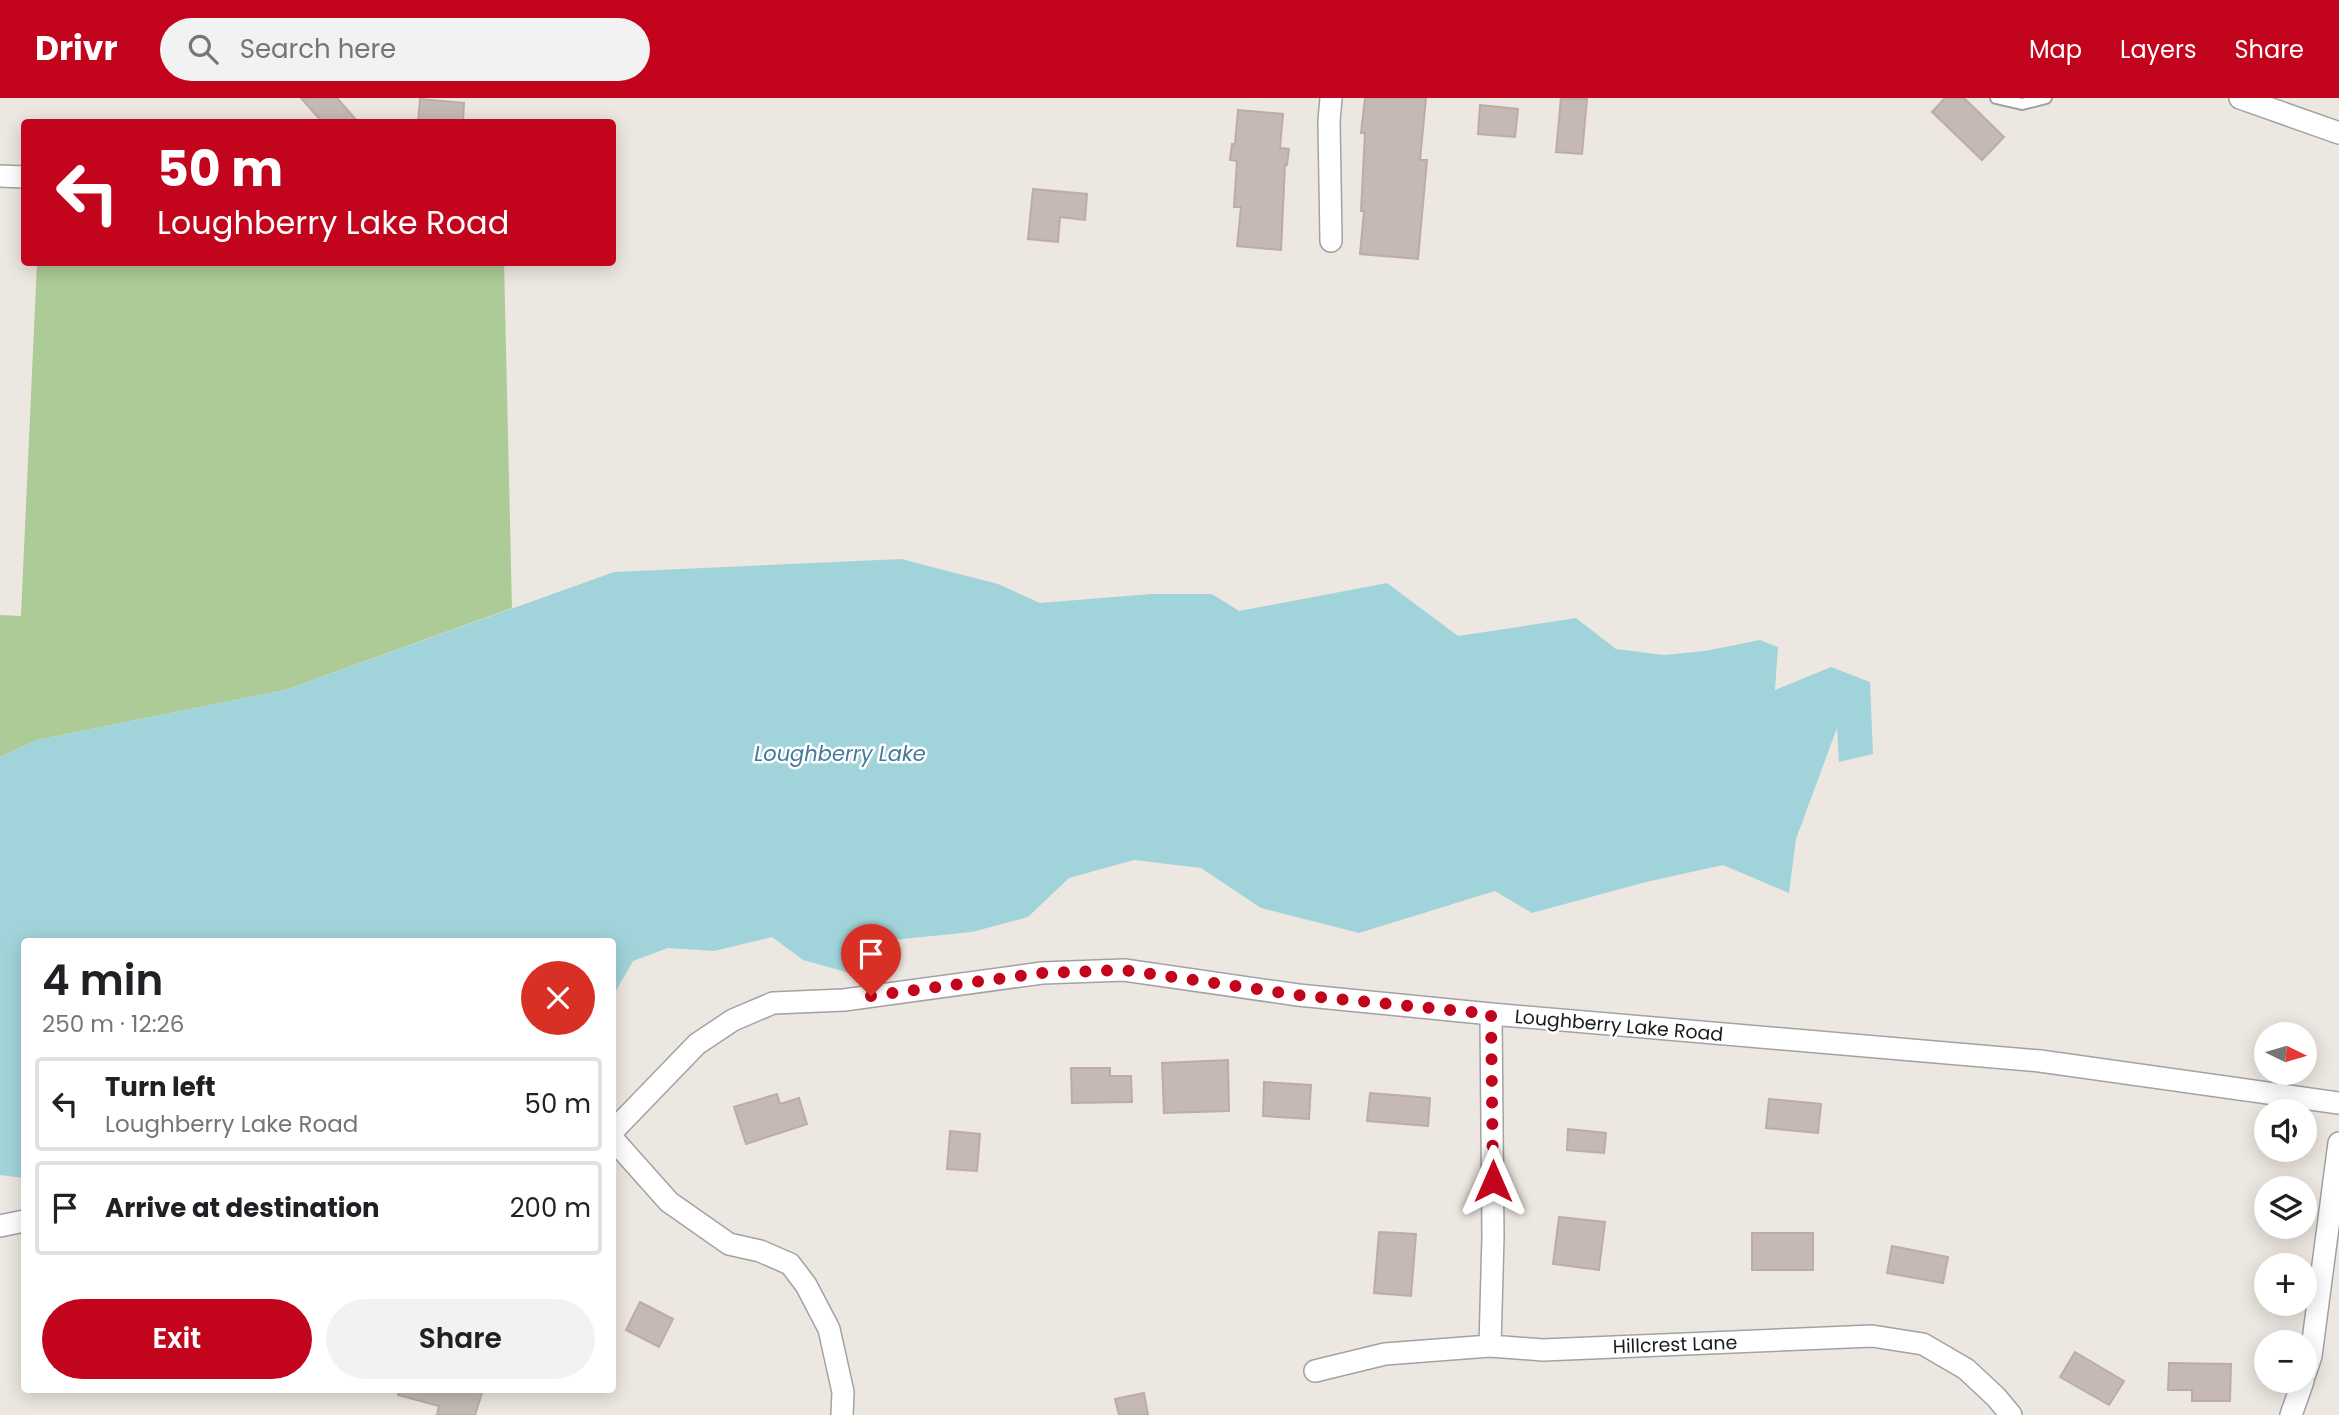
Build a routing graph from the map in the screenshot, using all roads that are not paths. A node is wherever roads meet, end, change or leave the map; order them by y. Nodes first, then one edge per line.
1 (1331, 98) edge
2 (1996, 98) edge
3 (2046, 98) edge
4 (2240, 98) edge
5 (2339, 133) edge
6 (0, 176) edge
7 (21, 177) edge
8 (1331, 241) dead end
9 (1491, 1014) junction
10 (2339, 1103) edge
11 (616, 1128) edge
12 (616, 1142) edge
13 (2339, 1143) edge
14 (21, 1222) edge
15 (0, 1226) edge
16 (2314, 1330) edge
17 (1490, 1346) junction
18 (1315, 1371) dead end
19 (2299, 1393) edge
20 (842, 1415) edge
21 (2011, 1415) edge
22 (2291, 1415) edge

1 - 8 street
2 - 3 lane
4 - 5 street
6 - 7 street
9 - 10 street, Loughberry Lake Road
9 - 11 street, Loughberry Lake Road
9 - 17 street
12 - 20 street
13 - 16 street
14 - 15 street
17 - 18 street, Hillcrest Lane
17 - 21 street, Hillcrest Lane
19 - 22 street

